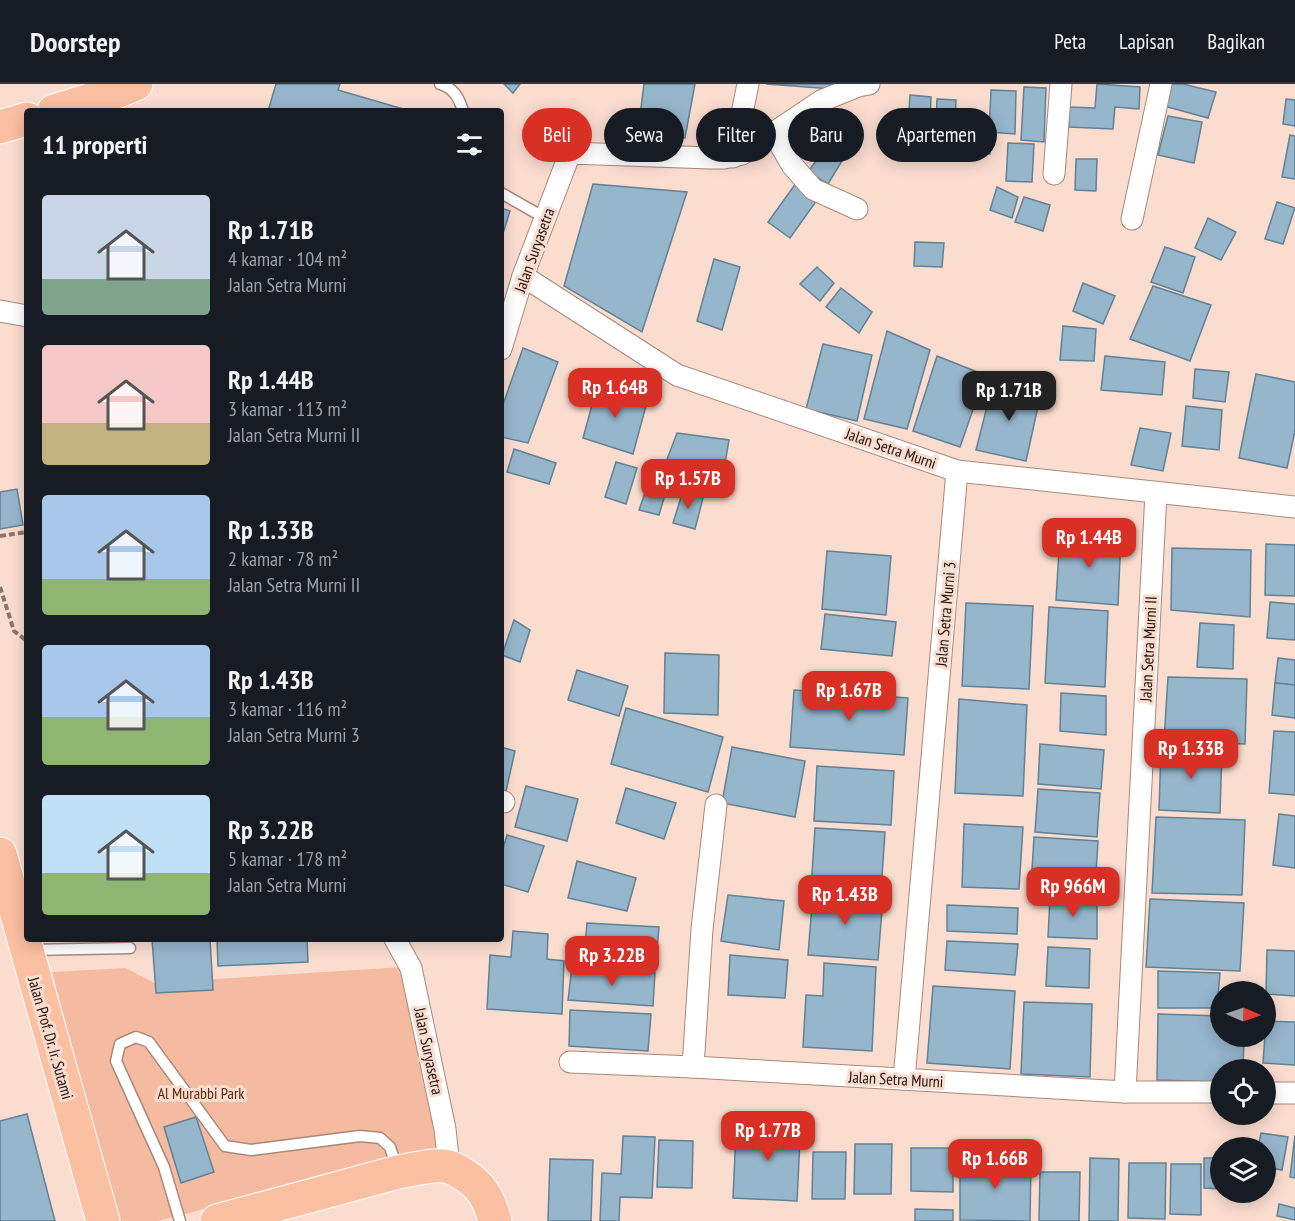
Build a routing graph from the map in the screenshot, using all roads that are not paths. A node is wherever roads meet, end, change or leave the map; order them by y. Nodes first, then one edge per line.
1 (136, 84) edge
2 (440, 84) edge
3 (748, 84) edge
4 (869, 84) edge
5 (1061, 84) edge
6 (1161, 84) edge
7 (64, 108) edge
8 (462, 108) edge
9 (743, 108) edge
10 (24, 120) edge
11 (0, 128) edge
12 (776, 133) edge
13 (776, 137) edge
14 (696, 158) edge
15 (1054, 174) dead end
16 (504, 195) edge
17 (857, 209) dead end
18 (545, 218) junction
19 (1132, 219) dead end
20 (523, 276) junction
21 (0, 311) edge
22 (24, 315) edge
23 (504, 339) edge
24 (957, 471) junction
25 (1156, 494) junction
26 (1295, 507) edge
27 (716, 805) dead end
28 (0, 854) edge
29 (397, 942) edge
30 (130, 948) dead end
31 (26, 950) junction
32 (570, 1062) dead end
33 (693, 1067) junction
34 (904, 1079) junction
35 (1125, 1092) junction
36 (1210, 1092) edge
37 (1276, 1093) edge
38 (1295, 1093) edge
39 (449, 1166) junction
40 (398, 1172) junction
41 (103, 1221) edge
42 (180, 1221) edge
43 (217, 1221) edge
44 (495, 1221) edge

1 - 7 main road
2 - 8 lane
3 - 9 street
4 - 12 street
5 - 15 street
6 - 19 street
10 - 11 main road
13 - 17 street
14 - 18 street, Jalan Suryasetra
16 - 18 lane
18 - 20 street, Jalan Suryasetra
20 - 23 street, Jalan Suryasetra
20 - 24 street, Jalan Setra Murni
21 - 22 street
24 - 25 street, Jalan Setra Murni
24 - 34 street, Jalan Setra Murni 3
25 - 26 street, Jalan Setra Murni
25 - 35 street, Jalan Setra Murni II
27 - 33 street
28 - 31 main road, Jalan Prof. Dr. Ir. Sutami
29 - 39 street, Jalan Suryasetra
30 - 31 lane
31 - 41 main road, Jalan Prof. Dr. Ir. Sutami
32 - 33 street, Jalan Setra Murni
33 - 34 street, Jalan Setra Murni
34 - 35 street, Jalan Setra Murni
35 - 36 street, Jalan Setra Murni
37 - 38 street
39 - 40 main road
39 - 44 main road
40 - 42 lane
40 - 43 main road

